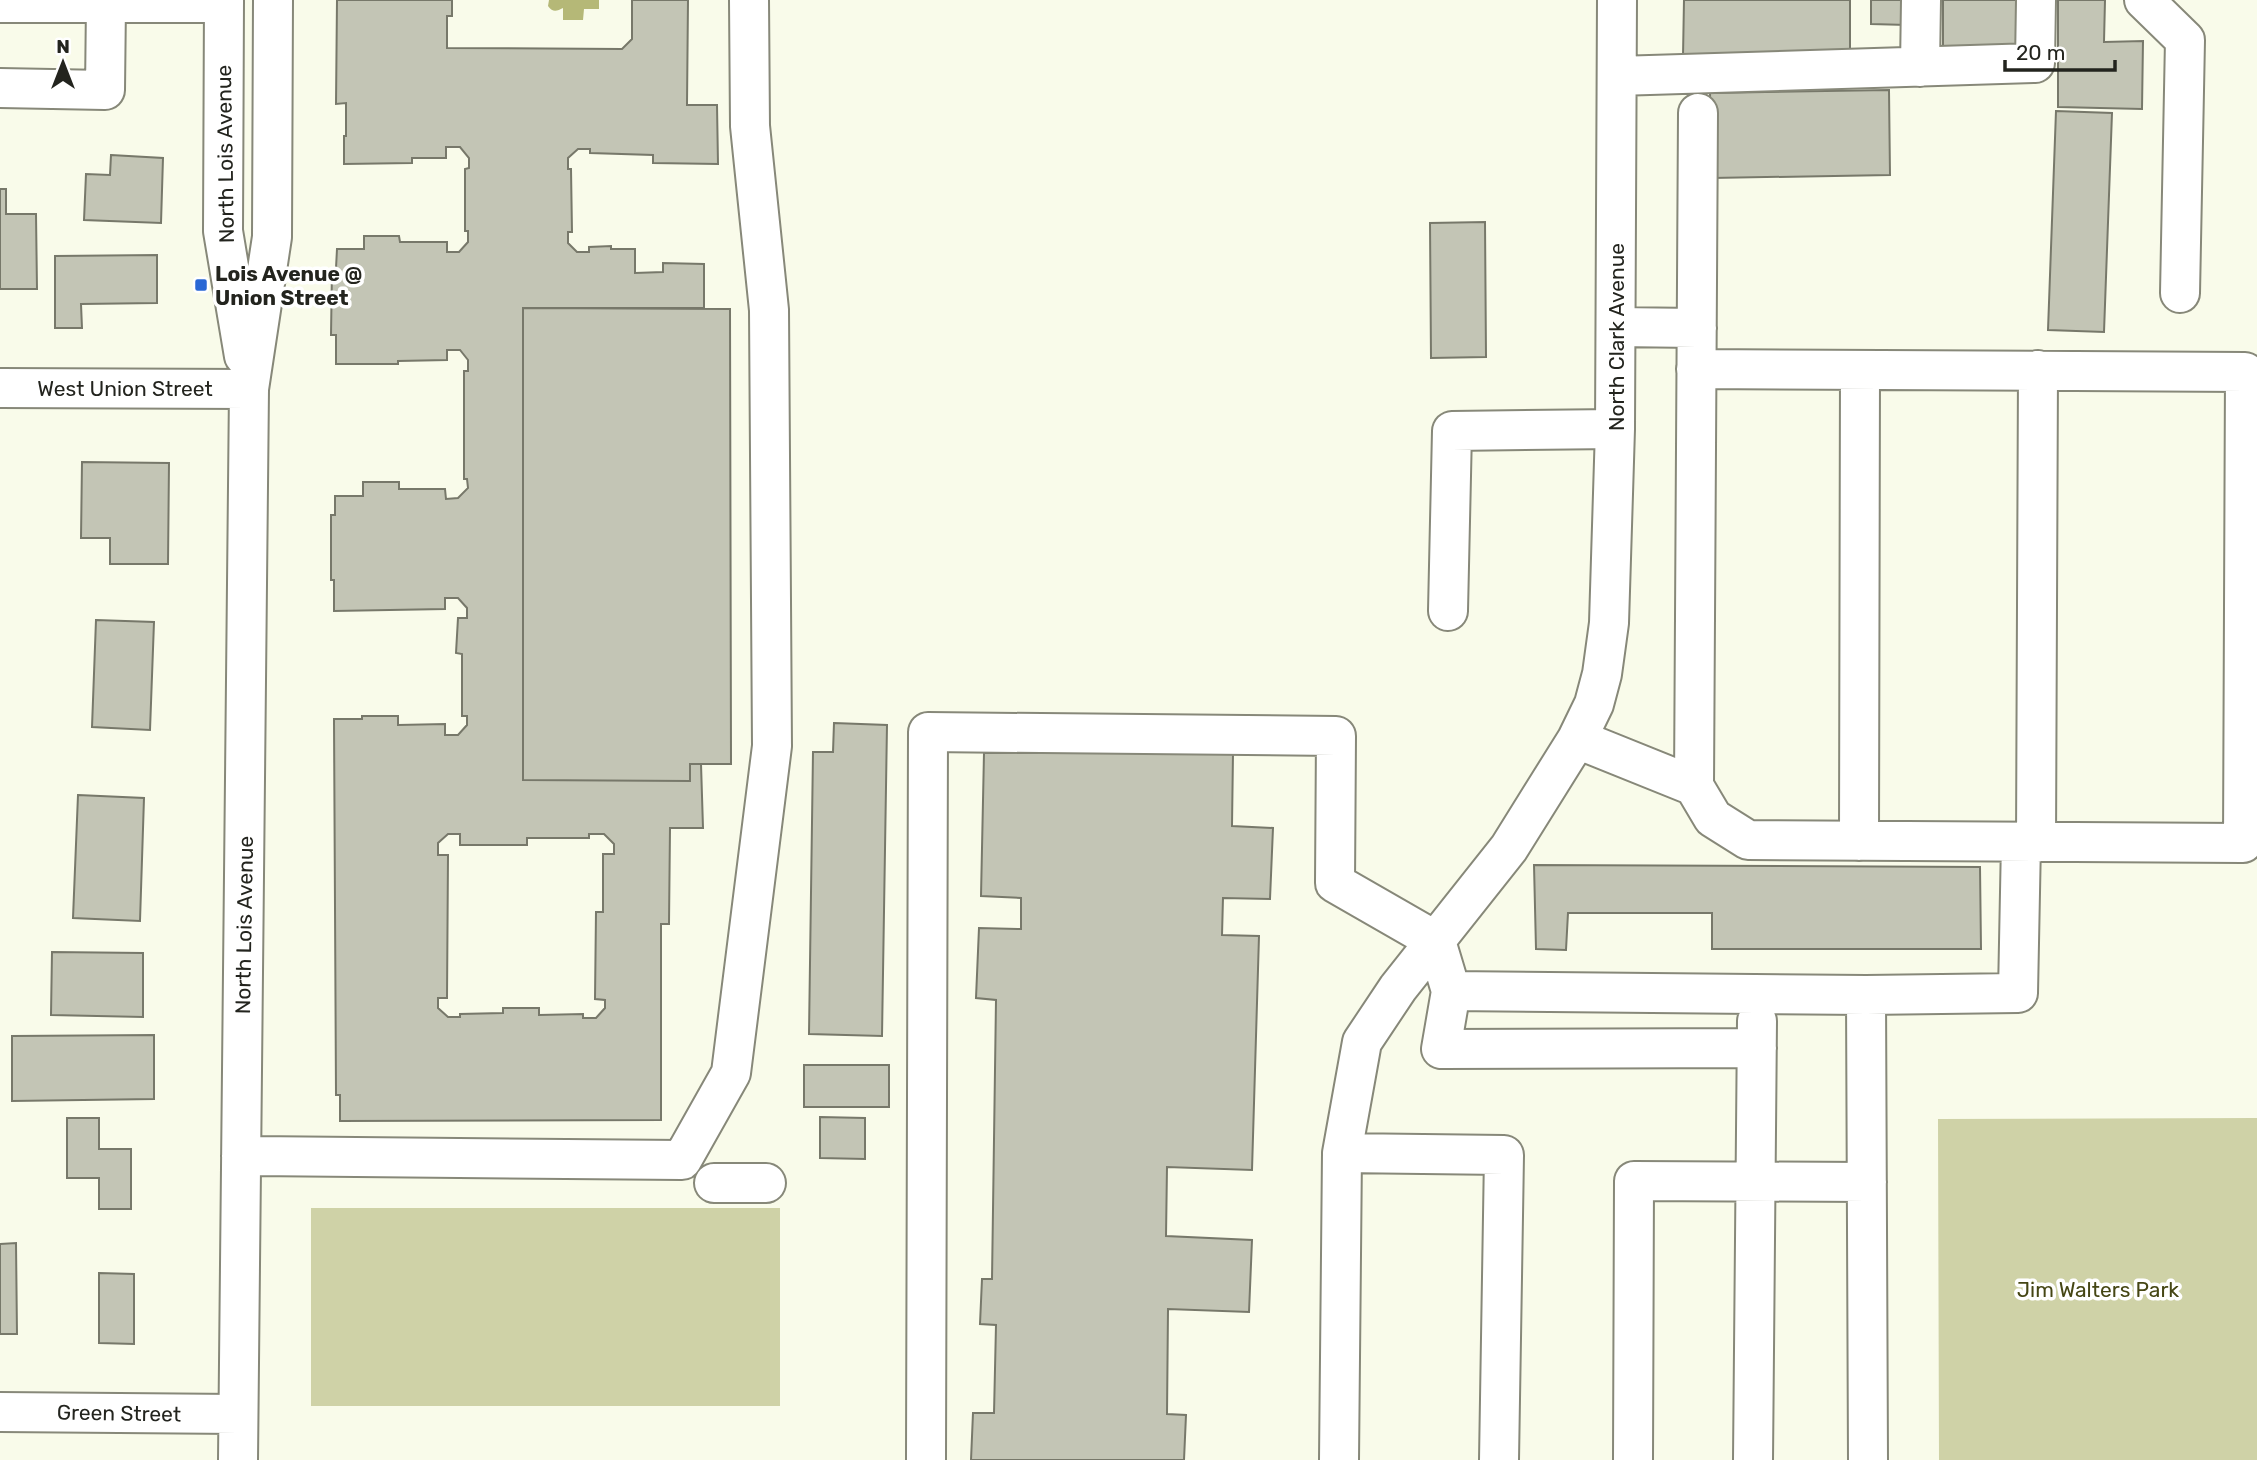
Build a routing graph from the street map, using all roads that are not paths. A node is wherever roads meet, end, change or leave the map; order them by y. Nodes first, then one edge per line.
1 (273, 0) edge
2 (749, 0) edge
3 (1617, 0) edge
4 (1921, 0) edge
5 (2035, 0) edge
6 (2144, 0) edge
7 (224, 1) edge
8 (0, 3) edge
9 (106, 3) junction
10 (1920, 67) junction
11 (1617, 76) junction
12 (0, 88) edge
13 (1698, 113) dead end
14 (2179, 293) dead end
15 (1616, 327) junction
16 (1697, 328) junction
17 (1696, 369) junction
18 (1860, 370) junction
19 (2038, 370) junction
20 (0, 388) edge
21 (249, 389) junction
22 (1615, 429) junction
23 (1448, 611) dead end
24 (1577, 739) junction
25 (1694, 786) junction
26 (1859, 841) junction
27 (2028, 843) junction
28 (1436, 941) junction
29 (1451, 991) junction
30 (1757, 995) junction
31 (1866, 995) junction
32 (1757, 1048) junction
33 (1342, 1153) junction
34 (241, 1156) junction
35 (1755, 1182) junction
36 (1867, 1182) junction
37 (287, 1183) dead end
38 (668, 1183) dead end
39 (714, 1183) dead end
40 (766, 1183) dead end
41 (0, 1412) edge
42 (238, 1414) junction
43 (238, 1460) edge
44 (926, 1460) edge
45 (1339, 1460) edge
46 (1499, 1460) edge
47 (1633, 1460) edge
48 (1753, 1460) edge
49 (1868, 1460) edge

1 - 21 street, North Lois Avenue
2 - 34 street
3 - 11 street, North Clark Avenue
4 - 10 street
5 - 10 street
6 - 14 street
7 - 9 street
7 - 21 street, North Lois Avenue
8 - 9 street
9 - 12 street
10 - 11 street
11 - 15 street, North Clark Avenue
13 - 16 street
15 - 16 street
15 - 22 street, North Clark Avenue
16 - 17 street
17 - 18 street
17 - 25 street
18 - 19 street
18 - 26 street
19 - 27 street
19 - 27 street
20 - 21 street, West Union Street
21 - 34 street, North Lois Avenue
22 - 23 street
22 - 24 street, North Clark Avenue
24 - 25 street
24 - 28 street, North Clark Avenue
25 - 26 street
26 - 27 street
27 - 31 street
28 - 29 street
28 - 33 street, North Clark Avenue
28 - 44 street
29 - 30 street
29 - 32 street
30 - 31 street
30 - 32 street
31 - 36 street
32 - 35 street
33 - 45 street, North Clark Avenue
33 - 46 street
34 - 42 street, North Lois Avenue
35 - 36 street
35 - 47 street
35 - 48 street
36 - 49 street
37 - 38 street
39 - 40 street
41 - 42 street, Green Street
42 - 43 street, North Lois Avenue

